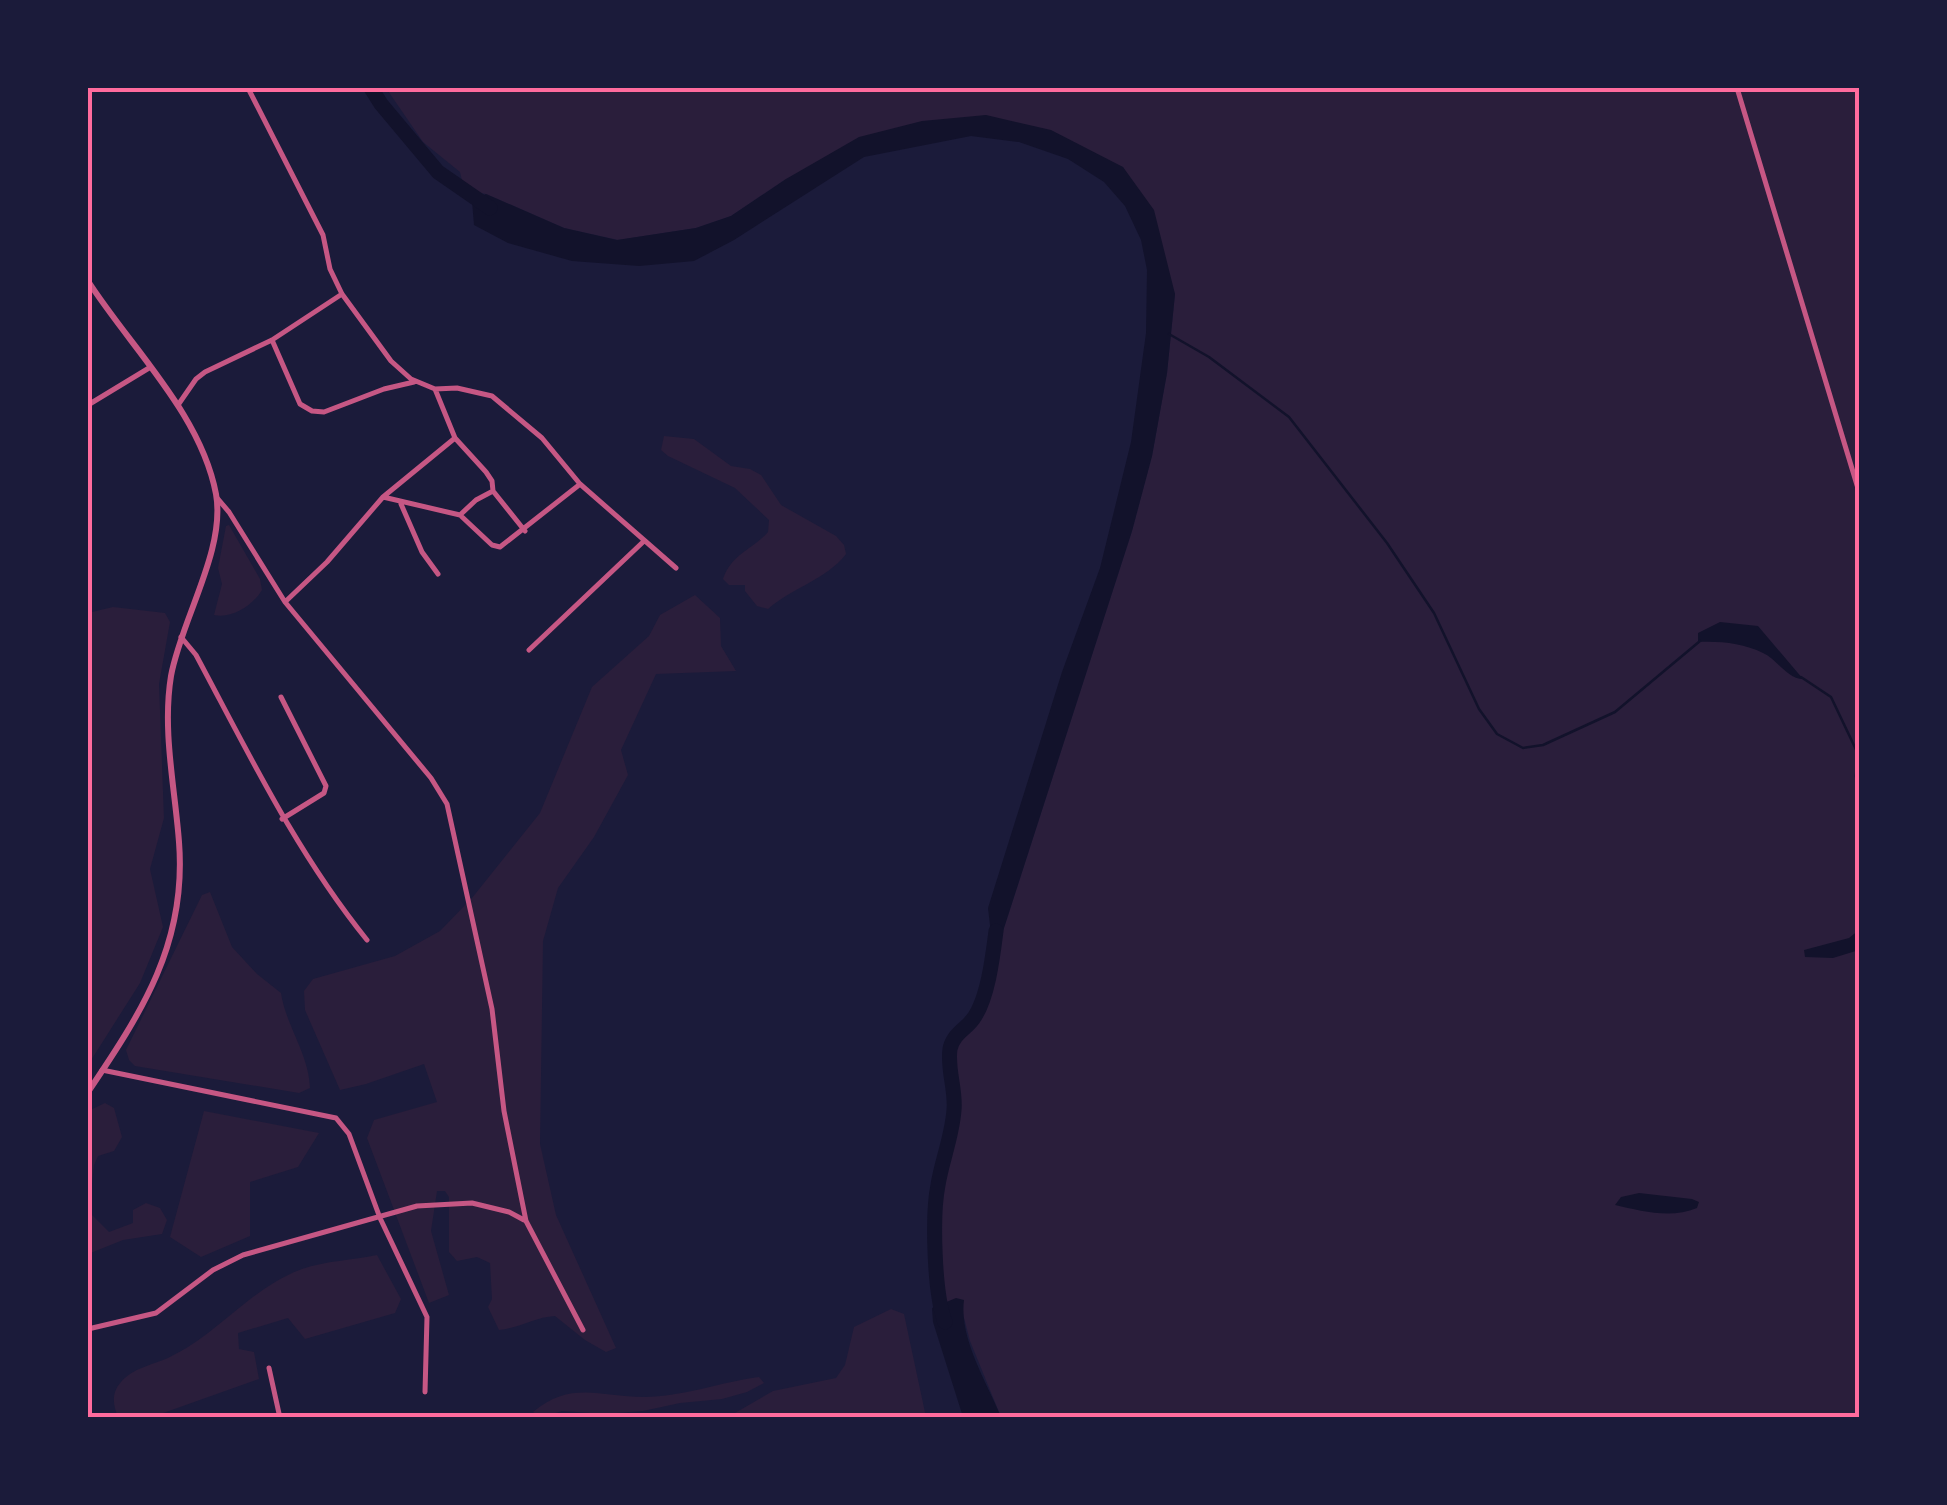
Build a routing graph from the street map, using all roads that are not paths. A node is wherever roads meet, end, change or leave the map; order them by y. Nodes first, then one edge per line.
1 (248, 88) edge
2 (1737, 88) edge
3 (88, 281) edge
4 (342, 294) junction
5 (272, 340) junction
6 (149, 368) junction
7 (416, 381) junction
8 (434, 389) junction
9 (88, 405) edge
10 (178, 405) junction
11 (455, 438) junction
12 (580, 484) junction
13 (493, 491) junction
14 (1860, 495) edge
15 (383, 497) junction
16 (216, 498) junction
17 (401, 504) junction
18 (460, 516) junction
19 (525, 530) junction
20 (643, 542) junction
21 (676, 568) dead end
22 (438, 574) dead end
23 (285, 602) junction
24 (180, 636) junction
25 (529, 650) dead end
26 (281, 697) dead end
27 (282, 819) junction
28 (367, 940) dead end
29 (102, 1070) junction
30 (88, 1092) edge
31 (380, 1218) junction
32 (526, 1220) junction
33 (88, 1329) edge
34 (584, 1330) dead end
35 (269, 1368) dead end
36 (424, 1392) dead end
37 (280, 1418) edge

1 - 4 street
2 - 14 street
3 - 6 street
4 - 5 street
4 - 7 street
5 - 7 street
5 - 10 street
6 - 9 street
6 - 10 street
7 - 8 street
8 - 11 street
8 - 12 street
10 - 16 street
11 - 13 street
11 - 15 street
12 - 19 street
12 - 20 street
13 - 18 street
13 - 19 street
15 - 17 street
15 - 23 street
16 - 23 street
16 - 24 street
17 - 18 street
17 - 22 street
18 - 19 street
20 - 21 street
20 - 25 street
23 - 32 street
24 - 27 street
24 - 29 street
26 - 27 street
27 - 28 street
29 - 30 street
29 - 31 street
31 - 32 street
31 - 33 street
31 - 36 street
32 - 34 street
35 - 37 street

